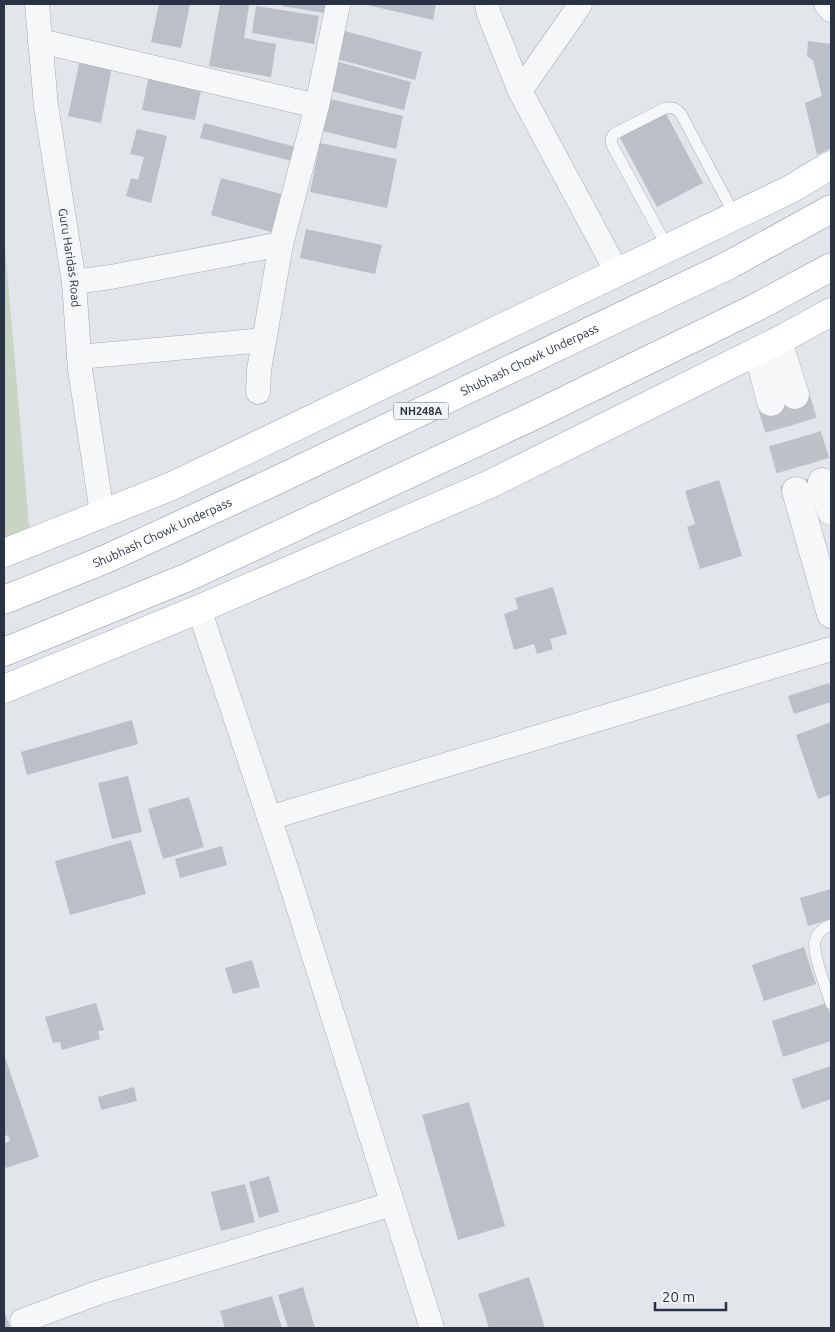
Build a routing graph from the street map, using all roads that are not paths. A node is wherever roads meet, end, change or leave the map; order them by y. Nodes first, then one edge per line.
1 (37, 4) edge
2 (338, 4) edge
3 (487, 4) edge
4 (580, 4) edge
5 (826, 4) edge
6 (831, 10) edge
7 (40, 41) junction
8 (520, 90) junction
9 (317, 106) junction
10 (831, 165) edge
11 (831, 209) edge
12 (735, 216) junction
13 (280, 244) junction
14 (668, 248) junction
15 (831, 267) edge
16 (617, 272) junction
17 (74, 282) junction
18 (831, 312) edge
19 (264, 340) junction
20 (768, 346) junction
21 (79, 357) junction
22 (258, 392) dead end
23 (783, 398) tunnel mouth
24 (822, 482) tunnel mouth
25 (796, 491) tunnel mouth
26 (831, 511) edge
27 (102, 513) junction
28 (4, 553) edge
29 (4, 600) edge
30 (199, 609) junction
31 (831, 614) edge
32 (831, 649) edge
33 (4, 652) edge
34 (4, 689) edge
35 (270, 818) junction
36 (831, 925) edge
37 (831, 1004) edge
38 (392, 1204) junction
39 (22, 1321) dead end
40 (432, 1328) edge

1 - 7 street, Guru Haridas Road
2 - 9 street
3 - 8 street
4 - 8 street
5 - 6 street
7 - 9 street
7 - 17 street, Guru Haridas Road
8 - 16 street
9 - 13 street
10 - 12 main road
11 - 29 main road, Shubhash Chowk Underpass / NH248A
12 - 14 main road
12 - 14 lane
13 - 17 street
13 - 19 street
14 - 16 main road
15 - 33 main road
16 - 27 main road
17 - 21 street, Guru Haridas Road
18 - 20 main road
19 - 21 street
19 - 22 street
20 - 23 street
20 - 30 main road
21 - 27 street, Guru Haridas Road
24 - 26 street
25 - 31 street
27 - 28 main road
30 - 34 main road
30 - 35 street
32 - 35 street
35 - 38 street
36 - 37 lane
38 - 39 street
38 - 40 street

